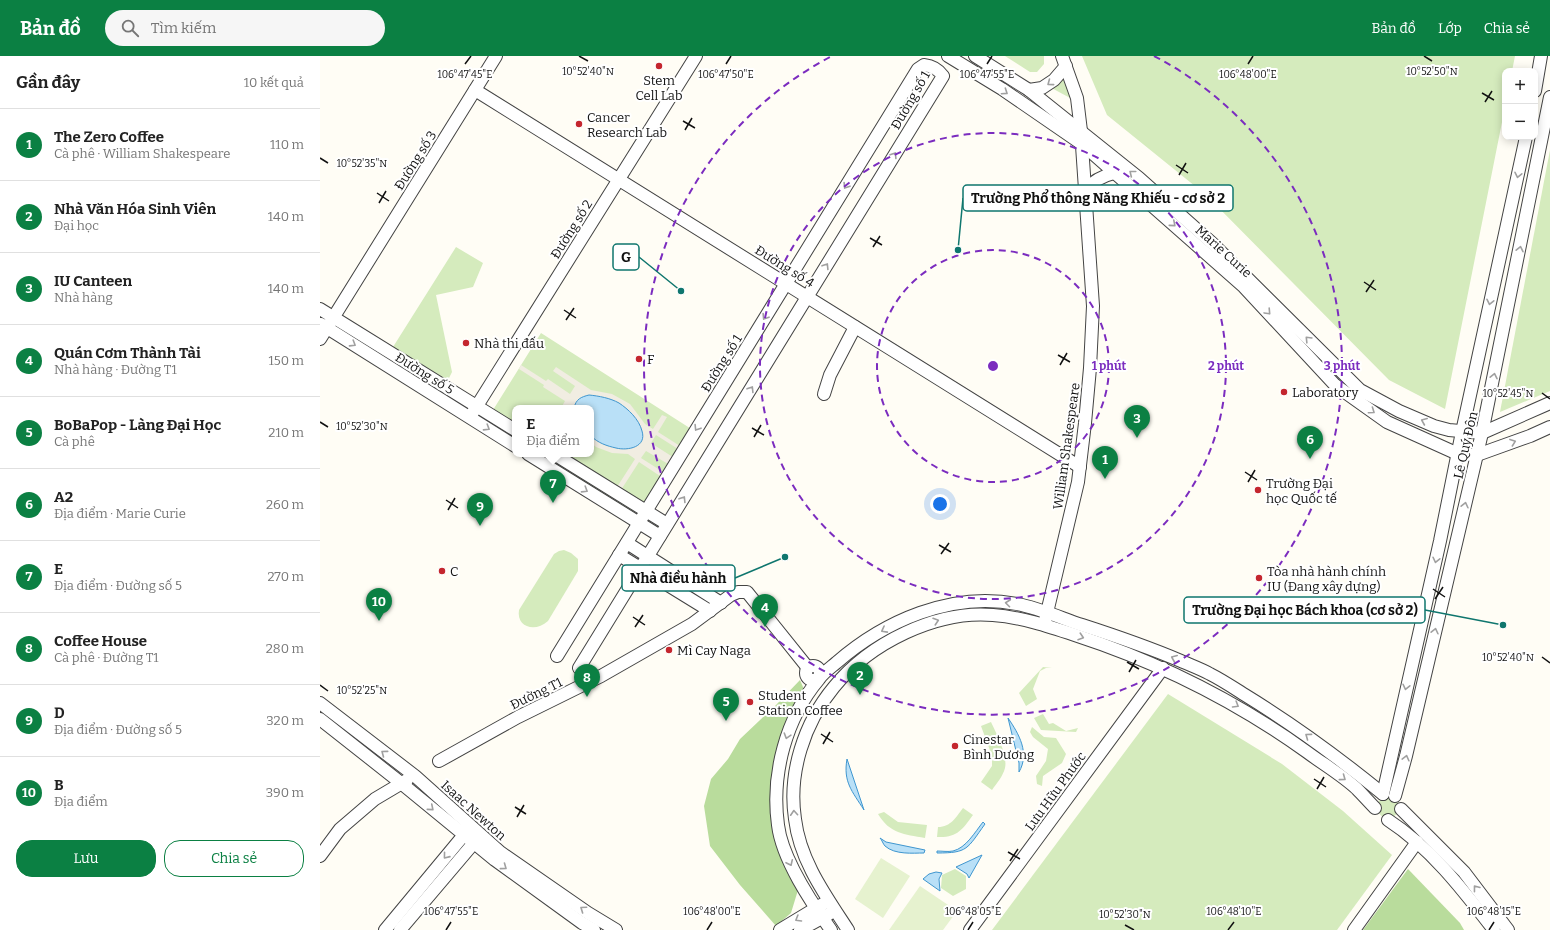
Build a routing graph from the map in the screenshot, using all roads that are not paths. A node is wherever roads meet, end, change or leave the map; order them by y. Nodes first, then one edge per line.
1 (496, 56) edge
2 (696, 56) edge
3 (948, 56) edge
4 (975, 56) edge
5 (1541, 56) edge
6 (1064, 61) edge
7 (1538, 74) edge
8 (475, 90) junction
9 (1029, 90) junction
10 (1550, 97) edge
11 (1540, 124) edge
12 (1081, 131) junction
13 (1525, 140) edge
14 (1082, 144) junction
15 (1114, 173) junction
16 (619, 179) junction
17 (1085, 190) junction
18 (786, 284) junction
19 (807, 297) junction
20 (320, 309) edge
21 (334, 317) junction
22 (324, 326) edge
23 (855, 327) junction
24 (320, 339) edge
25 (824, 394) dead end
26 (1550, 403) edge
27 (477, 406) junction
28 (470, 418) junction
29 (1550, 427) edge
30 (512, 428) edge
31 (1462, 432) junction
32 (1482, 433) junction
33 (512, 444) edge
34 (1458, 454) junction
35 (1477, 455) junction
36 (533, 457) edge
37 (559, 457) edge
38 (1080, 467) junction
39 (646, 511) junction
40 (639, 523) junction
41 (667, 524) junction
42 (660, 536) junction
43 (1440, 541) junction
44 (627, 543) junction
45 (1456, 545) junction
46 (619, 555) junction
47 (648, 556) junction
48 (640, 568) junction
49 (721, 603) junction
50 (710, 611) junction
51 (1046, 613) junction
52 (1044, 625) junction
53 (557, 656) dead end
54 (579, 668) dead end
55 (1162, 668) junction
56 (819, 678) junction
57 (834, 687) junction
58 (320, 703) edge
59 (320, 719) edge
60 (438, 761) dead end
61 (415, 776) junction
62 (401, 783) junction
63 (1383, 794) junction
64 (1396, 796) junction
65 (1375, 808) junction
66 (1401, 808) junction
67 (1388, 820) junction
68 (467, 830) junction
69 (477, 839) junction
70 (1417, 842) junction
71 (320, 856) edge
72 (832, 905) junction
73 (819, 913) junction
74 (385, 930) edge
75 (400, 930) edge
76 (594, 930) edge
77 (616, 930) edge
78 (780, 930) edge
79 (800, 930) edge
80 (831, 930) edge
81 (848, 930) edge
82 (970, 930) edge
83 (1354, 930) edge
84 (1494, 930) edge
85 (1508, 930) edge

1 - 8 street, Đường số 3
2 - 16 street, Đường số 2
3 -> 14 street, Marie Curie
4 - 9 street, Marie Curie
5 - 7 street
6 -> 9 street
6 - 12 street, William Shakespeare
8 - 16 street, Đường số 4
8 - 21 street, Đường số 3
9 - 12 street, Marie Curie
10 - 11 street, Lê Quý Đôn
32 -> 11 street, Lê Quý Đôn
12 - 14 street, William Shakespeare
31 -> 12 street, Marie Curie
13 -> 31 street, Lê Quý Đôn
14 - 15 street, Marie Curie
14 - 17 street, William Shakespeare
15 - 17 street
15 -> 34 street, Marie Curie
16 - 18 street, Đường số 4
16 - 27 street, Đường số 2
17 - 38 street, William Shakespeare
18 - 19 street, Đường số 4
19 -> 18 street, Đường số 1
18 -> 39 street, Đường số 1
19 - 23 street, Đường số 4
41 -> 19 street, Đường số 1
20 - 21 street, Đường số 5
21 - 22 street, Đường số 3
21 - 27 street, Đường số 5
22 - 24 street, Đường số 3
22 -> 28 street, Đường số 5
23 - 25 street
23 - 38 street, Đường số 4
26 - 32 street
27 - 28 street, Đường số 2
27 - 30 street, Đường số 5
28 -> 33 street, Đường số 5
35 -> 29 street
31 - 32 street, Marie Curie
31 - 34 street, Lê Quý Đôn
32 - 35 street, Lê Quý Đôn
34 - 35 street
34 - 43 street, Lê Quý Đôn
45 -> 35 street, Lê Quý Đôn
36 -> 40 street
37 - 39 street
38 - 51 street, William Shakespeare
39 - 40 street, Đường số 1
39 - 41 street
40 - 42 street
40 - 44 street, Đường số 1
41 - 42 street, Đường số 1
42 - 47 street, Đường số 1
43 - 45 street
43 -> 63 street, Lê Quý Đôn
44 - 46 street, Đường số 1
44 - 47 street
64 -> 45 street, Lê Quý Đôn
46 - 48 street
46 - 53 street, Đường số 1
47 - 48 street, Đường số 1
47 - 49 street
48 - 50 street
48 - 54 street, Đường số 1
49 - 50 street, Đường T1
49 - 56 street, Đường T1
50 - 60 street, Đường T1
51 - 52 street, William Shakespeare
51 -> 56 street
63 -> 51 street
52 -> 55 street
57 -> 52 street
55 -> 65 street
55 - 82 street, Lưu Hữu Phước
56 - 57 street
56 -> 73 street
72 -> 57 street
61 -> 58 street, Isaac Newton
59 - 62 street, Isaac Newton
61 - 62 street
61 - 68 street, Isaac Newton
62 -> 68 street, Isaac Newton
62 - 71 street
63 - 64 street
63 - 65 street
64 - 66 street
65 - 67 street
66 - 67 street
85 -> 66 street
67 - 70 street
68 - 69 street, Isaac Newton
68 -> 74 street
69 - 75 street
69 -> 76 street, Isaac Newton
77 -> 69 street, Isaac Newton
70 - 83 street
70 - 84 street
72 - 73 street
72 - 81 street
73 -> 78 street
73 - 79 street
73 - 80 street

